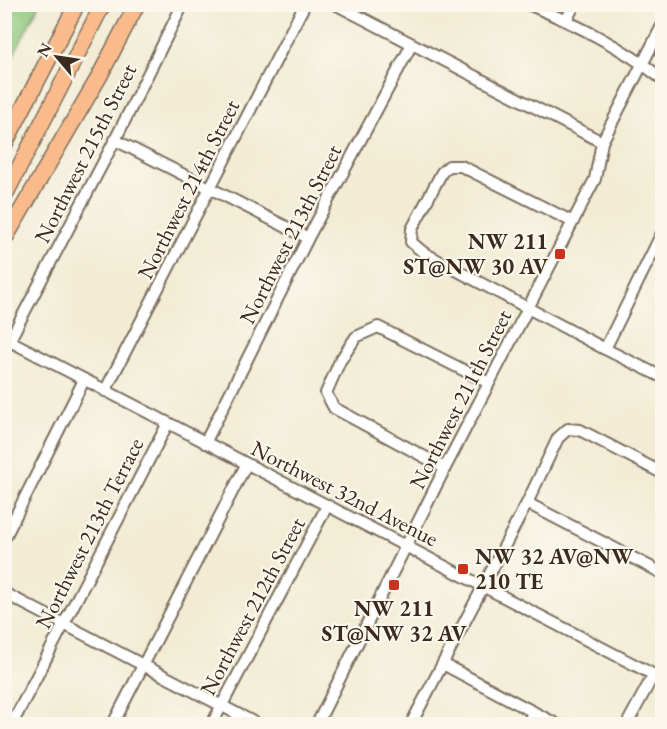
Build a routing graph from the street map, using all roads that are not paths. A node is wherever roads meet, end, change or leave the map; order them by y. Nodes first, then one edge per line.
1 (70, 4) edge
2 (77, 4) edge
3 (103, 4) edge
4 (137, 4) edge
5 (183, 4) edge
6 (304, 4) edge
7 (335, 4) edge
8 (528, 4) edge
9 (574, 4) edge
10 (566, 20) junction
11 (663, 26) edge
12 (60, 37) junction
13 (412, 44) junction
14 (643, 63) junction
15 (663, 79) edge
16 (116, 140) junction
17 (602, 142) junction
18 (4, 145) edge
19 (210, 188) junction
20 (4, 197) edge
21 (573, 222) junction
22 (663, 233) edge
23 (308, 238) junction
24 (4, 240) edge
25 (529, 308) junction
26 (7, 346) edge
27 (605, 349) junction
28 (663, 377) edge
29 (84, 380) junction
30 (489, 383) junction
31 (105, 391) junction
32 (168, 423) junction
33 (205, 443) junction
34 (246, 465) junction
35 (445, 468) junction
36 (663, 473) edge
37 (527, 503) junction
38 (327, 506) junction
39 (4, 539) edge
40 (407, 545) junction
41 (663, 573) edge
42 (483, 585) junction
43 (4, 593) edge
44 (64, 625) junction
45 (443, 664) junction
46 (143, 666) junction
47 (658, 676) edge
48 (222, 706) junction
49 (534, 712) junction
50 (12, 724) edge
51 (113, 724) edge
52 (212, 724) edge
53 (257, 724) edge
54 (317, 724) edge
55 (411, 724) edge
56 (527, 724) edge
57 (556, 724) edge
58 (627, 724) edge

1 - 12 highway
2 - 12 highway
3 - 20 highway
4 - 24 highway
5 - 16 street, Northwest 215th Street
6 - 19 street, Northwest 214th Street
7 - 13 street
8 - 10 street
9 - 10 street
10 - 14 street
11 - 14 street, Northwest 211th Street
12 - 18 highway
13 - 17 street
13 - 23 street, Northwest 213th Street
14 - 15 street
14 - 17 street, Northwest 211th Street
16 - 19 street
16 - 26 street, Northwest 215th Street
17 - 21 street, Northwest 211th Street
19 - 23 street
19 - 31 street, Northwest 214th Street
21 - 25 street, Northwest 211th Street
21 - 25 street
22 - 27 street
23 - 33 street, Northwest 213th Street
25 - 27 street
25 - 30 street, Northwest 211th Street
26 - 29 street, Northwest 32nd Avenue
27 - 28 street
29 - 31 street, Northwest 32nd Avenue
29 - 39 street
30 - 35 street, Northwest 211th Street
30 - 35 street
31 - 32 street, Northwest 32nd Avenue
32 - 33 street, Northwest 32nd Avenue
32 - 44 street, Northwest 213th Terrace
33 - 34 street, Northwest 32nd Avenue
34 - 38 street, Northwest 32nd Avenue
34 - 46 street
35 - 40 street, Northwest 211th Street
36 - 37 street
37 - 41 street
37 - 42 street
38 - 40 street, Northwest 32nd Avenue
38 - 48 street, Northwest 212th Street
40 - 42 street, Northwest 32nd Avenue
40 - 54 street, Northwest 211th Street
42 - 45 street
42 - 47 street, Northwest 32nd Avenue
43 - 44 street
44 - 46 street
44 - 50 street, Northwest 213th Terrace
45 - 49 street
45 - 55 street
46 - 48 street
46 - 51 street
47 - 58 street
48 - 52 street, Northwest 212th Street
48 - 53 street
49 - 56 street
49 - 57 street

